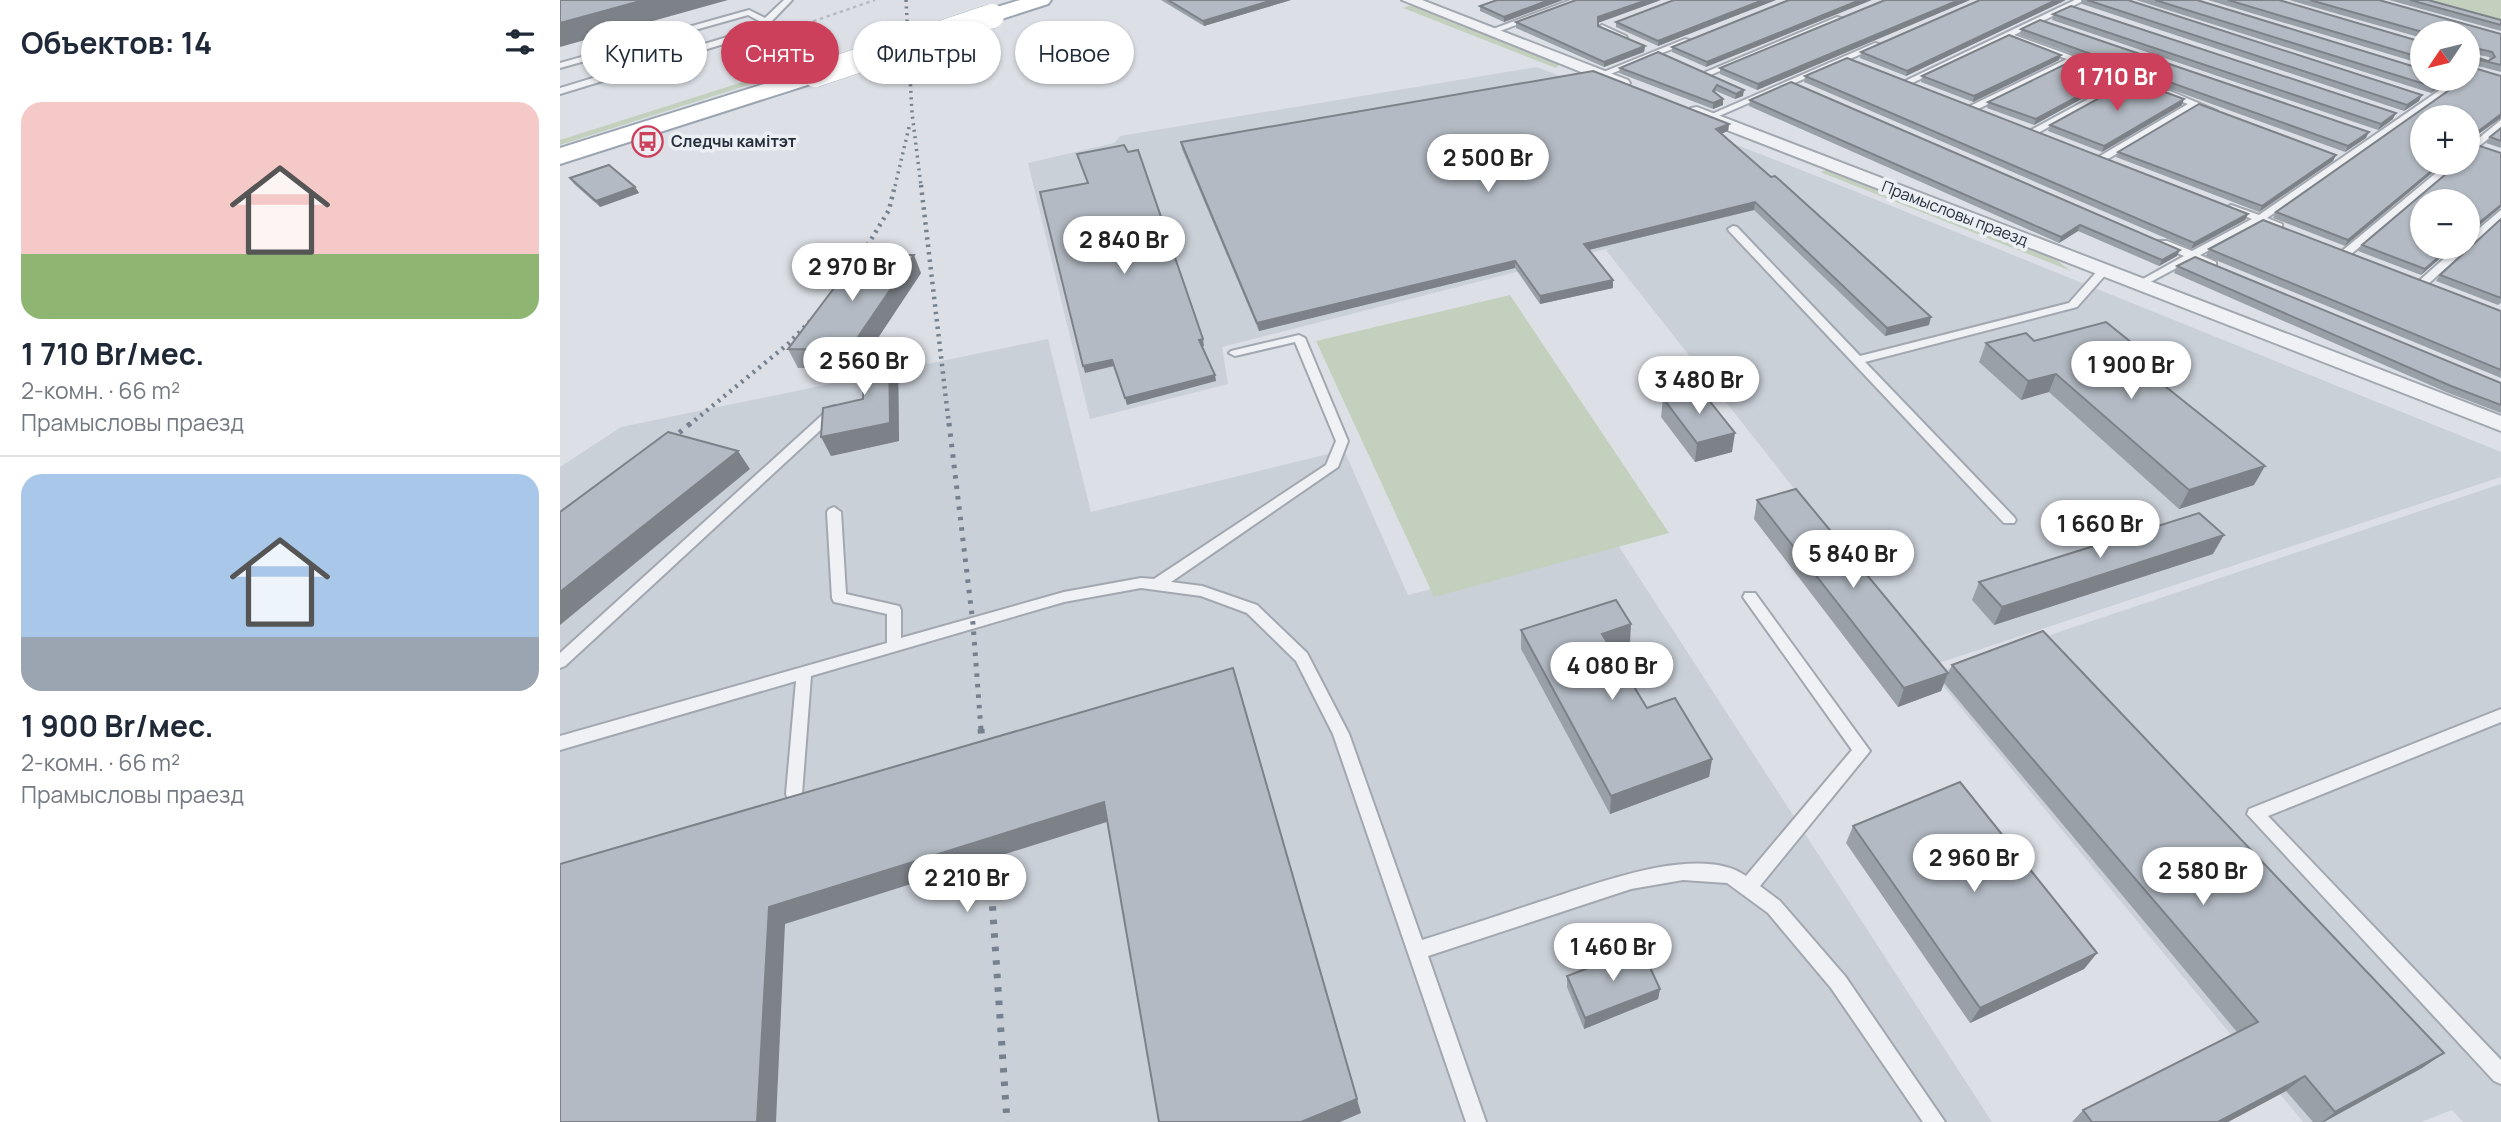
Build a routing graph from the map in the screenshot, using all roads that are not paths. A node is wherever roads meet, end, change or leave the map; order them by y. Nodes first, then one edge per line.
1 (788, 0) edge
2 (1041, 0) edge
3 (1409, 0) edge
4 (1578, 0) edge
5 (2081, 5) edge
6 (986, 8) edge
7 (1847, 16) edge
8 (2038, 20) junction
9 (764, 21) edge
10 (767, 21) edge
11 (1614, 23) edge
12 (2051, 24) edge
13 (1489, 32) junction
14 (2007, 35) junction
15 (1692, 39) edge
16 (721, 42) edge
17 (1634, 43) edge
18 (1884, 43) edge
19 (1645, 48) edge
20 (1656, 53) junction
21 (839, 56) edge
22 (1668, 59) edge
23 (1847, 59) junction
24 (2074, 60) junction
25 (1859, 64) edge
26 (560, 66) edge
27 (1693, 69) edge
28 (1705, 74) junction
29 (1600, 75) junction
30 (1895, 78) edge
31 (1716, 79) edge
32 (560, 80) edge
33 (2129, 80) junction
34 (1907, 82) junction
35 (1792, 83) junction
36 (741, 84) edge
37 (758, 84) edge
38 (1918, 87) edge
39 (1804, 88) edge
40 (565, 89) edge
41 (1636, 89) edge
42 (2442, 91) edge
43 (1749, 92) edge
44 (2418, 95) edge
45 (1759, 97) junction
46 (2431, 99) junction
47 (1962, 104) edge
48 (2194, 104) junction
49 (1685, 108) edge
50 (1973, 108) junction
51 (1985, 113) edge
52 (2393, 113) edge
53 (2228, 116) edge
54 (1709, 117) junction
55 (2406, 118) junction
56 (2501, 123) edge
57 (2022, 127) edge
58 (2034, 132) junction
59 (2366, 132) edge
60 (560, 134) edge
61 (2046, 136) edge
62 (2379, 136) junction
63 (2480, 143) edge
64 (2091, 154) edge
65 (2334, 155) edge
66 (560, 156) edge
67 (2103, 158) junction
68 (2346, 159) junction
69 (2115, 163) edge
70 (2439, 175) edge
71 (2224, 205) edge
72 (2501, 213) edge
73 (2260, 219) junction
74 (1733, 229) dead end
75 (2284, 229) edge
76 (2480, 232) edge
77 (2154, 240) edge
78 (2333, 248) edge
79 (2346, 253) junction
80 (2192, 256) junction
81 (2358, 258) edge
82 (2450, 259) edge
83 (2217, 267) edge
84 (2104, 270) junction
85 (2410, 278) edge
86 (2423, 283) junction
87 (2139, 284) junction
88 (2436, 288) edge
89 (1235, 354) dead end
90 (1857, 360) junction
91 (839, 406) edge
92 (2501, 425) edge
93 (834, 512) dead end
94 (2008, 520) dead end
95 (1156, 585) junction
96 (1750, 597) dead end
97 (894, 647) junction
98 (560, 662) edge
99 (803, 673) junction
100 (2501, 715) edge
101 (560, 743) edge
102 (794, 794) edge
103 (1748, 887) junction
104 (1416, 951) junction
105 (2501, 1074) edge
106 (1476, 1122) edge
107 (1935, 1122) edge

1 - 10 lane
2 - 6 main road
3 - 13 street
4 - 13 lane
5 - 8 lane
6 - 21 main road, bridge
7 - 28 lane
8 - 12 lane
8 - 14 lane
9 - 26 lane
11 - 17 lane
13 - 29 street
14 - 24 lane
14 - 34 lane
15 - 20 lane
16 - 40 lane
18 - 23 lane
19 - 20 lane
20 - 22 lane
20 - 29 lane
23 - 25 lane
23 - 35 lane
24 - 33 lane
24 - 50 lane
27 - 28 lane
28 - 31 lane
29 - 41 street
30 - 34 lane
32 - 40 lane
33 - 48 lane
33 - 58 lane
34 - 38 lane
35 - 39 lane
35 - 45 lane
36 - 60 main road
37 - 66 main road
42 - 46 lane
43 - 45 lane
44 - 46 lane
45 - 54 lane
46 - 55 lane
47 - 50 lane
48 - 53 lane
48 - 67 lane
49 - 54 street, Прамысловы праезд
50 - 51 lane
52 - 55 lane
54 - 84 street, Прамысловы праезд
55 - 62 lane
56 - 63 lane
57 - 58 lane
58 - 61 lane
59 - 62 lane
62 - 68 lane
64 - 67 lane
65 - 68 lane
67 - 69 lane
68 - 73 lane
70 - 79 lane
71 - 73 lane
72 - 76 lane
73 - 75 lane
73 - 80 lane
74 - 90 lane
77 - 80 lane
78 - 79 lane
79 - 81 lane
80 - 83 lane
80 - 87 lane
82 - 86 lane
84 - 87 street, Прамысловы праезд
84 - 90 lane
85 - 86 lane
86 - 88 lane
87 - 92 street, Прамысловы праезд
89 - 95 lane
90 - 94 lane
91 - 98 lane
93 - 97 lane
95 - 97 lane
95 - 104 lane
96 - 103 lane
97 - 99 lane
99 - 101 lane
99 - 102 lane
100 - 105 lane
103 - 104 lane
103 - 107 lane
104 - 106 lane

